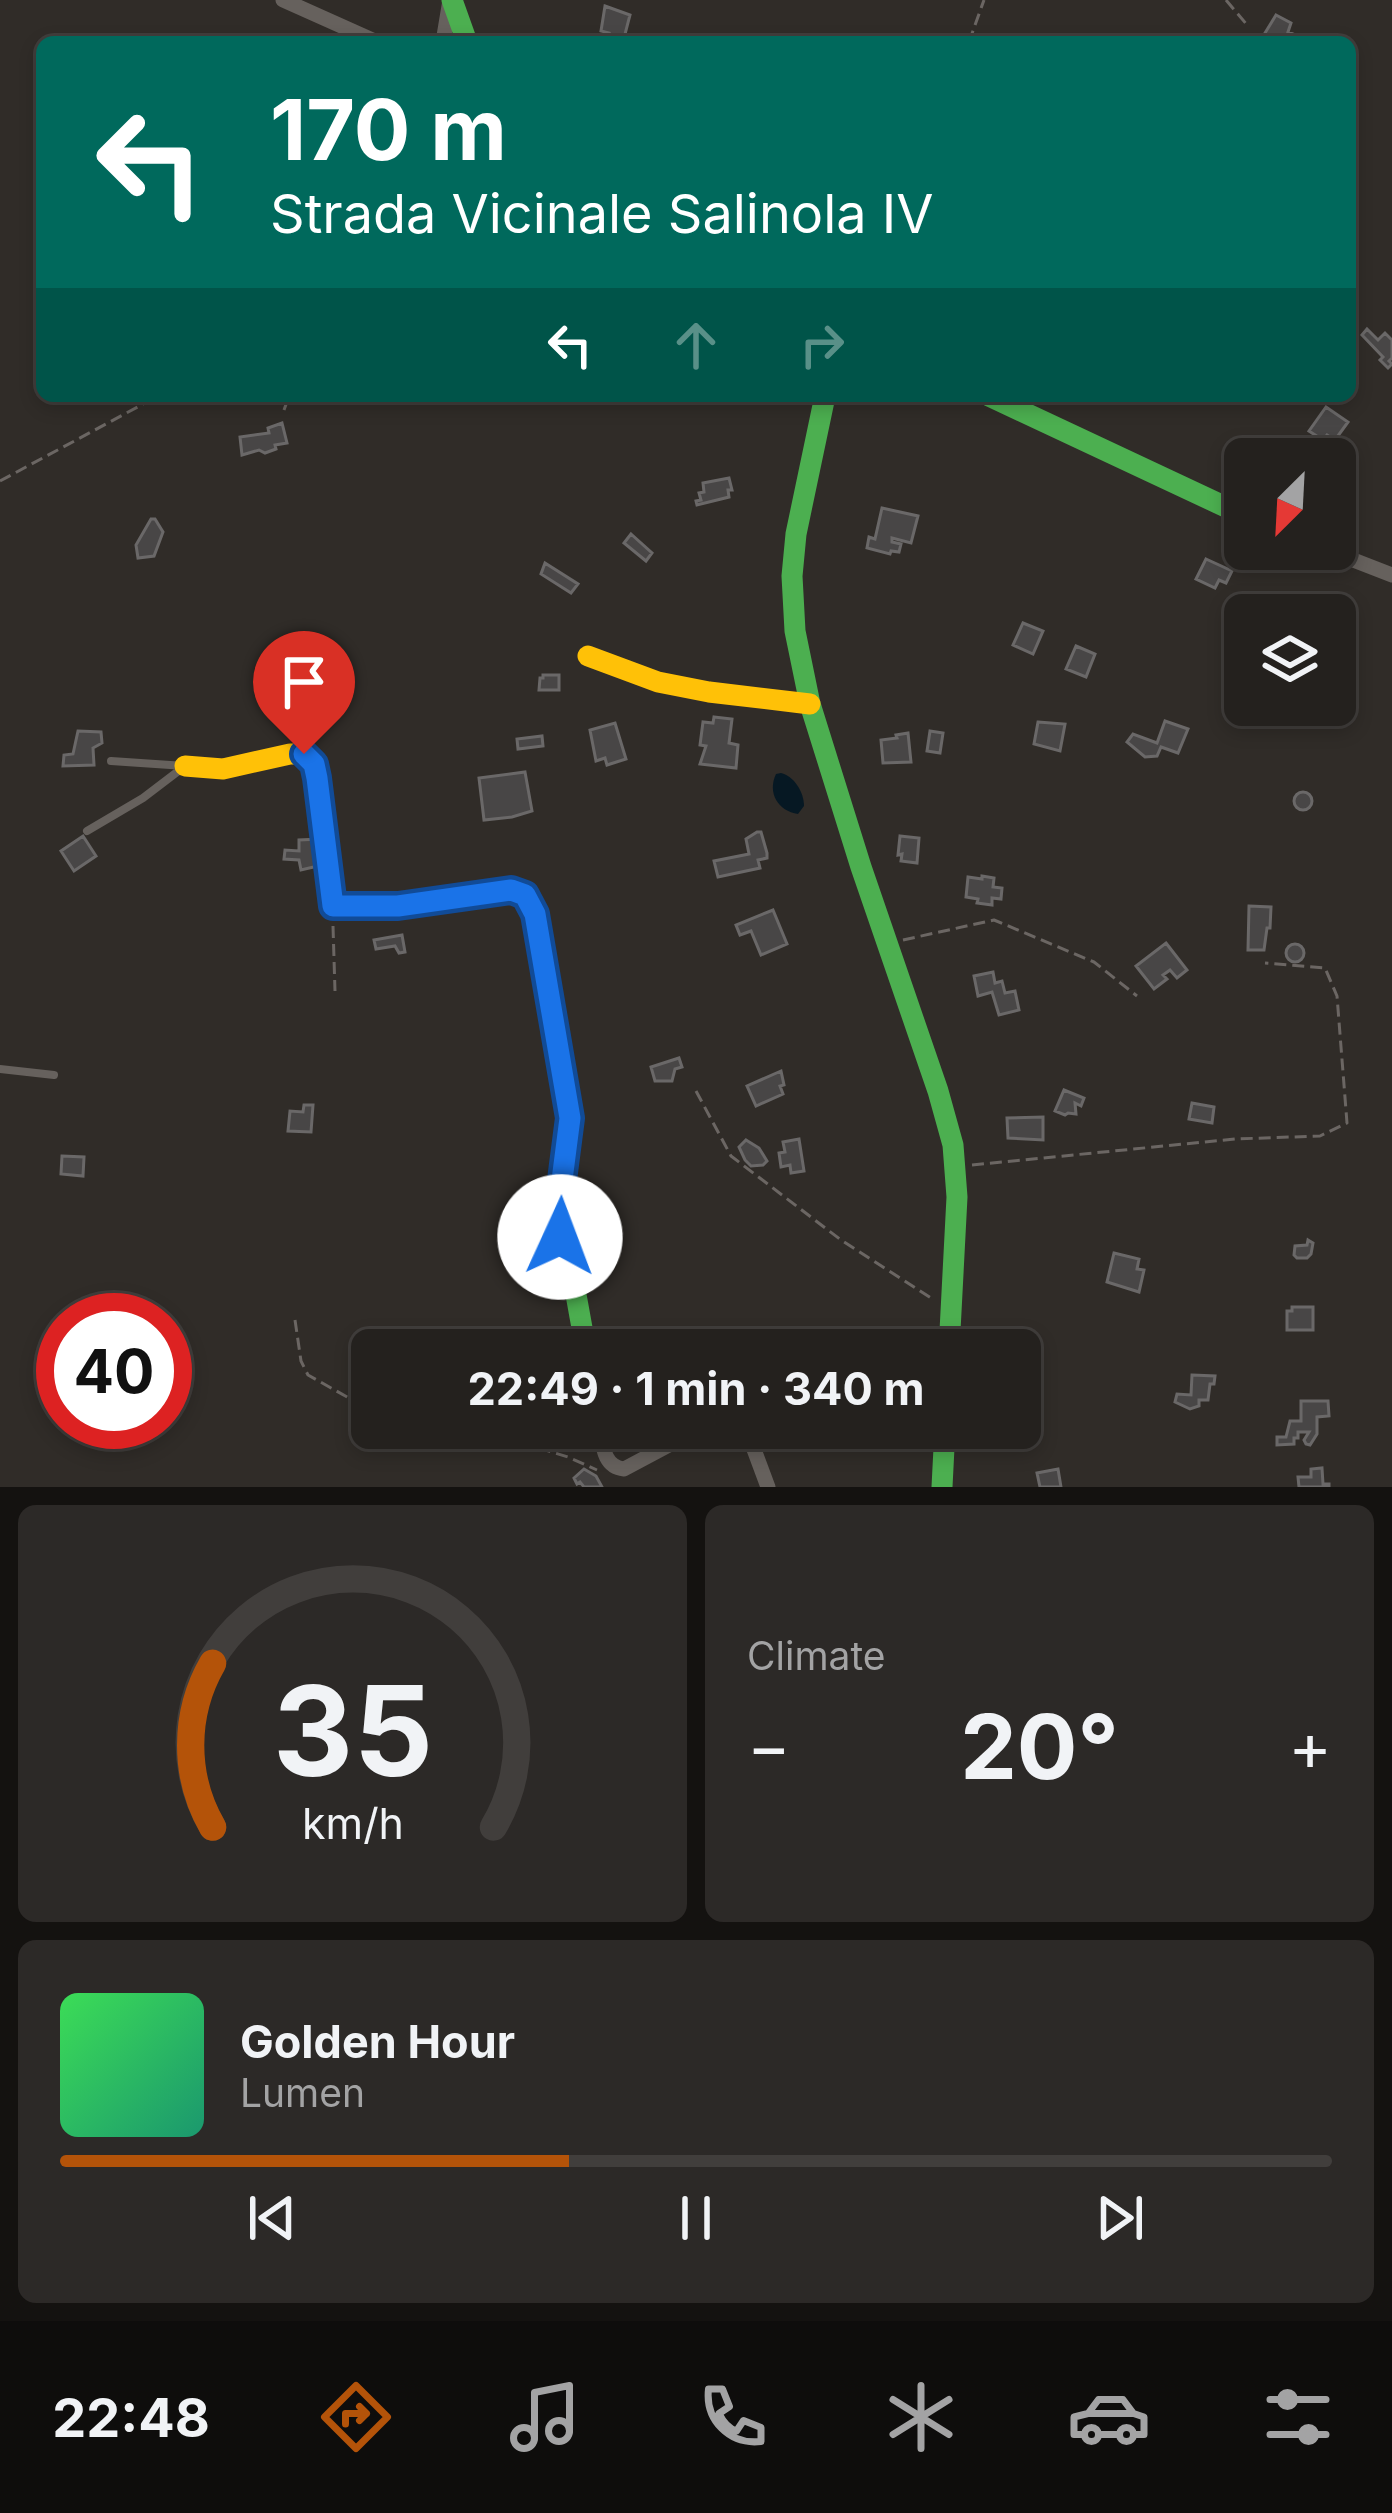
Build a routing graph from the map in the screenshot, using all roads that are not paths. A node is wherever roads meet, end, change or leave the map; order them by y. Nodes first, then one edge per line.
1 (284, 0) edge
2 (451, 0) edge
3 (364, 36) edge
4 (443, 36) edge
5 (465, 36) edge
6 (824, 402) edge
7 (1001, 402) edge
8 (1224, 506) edge
9 (1356, 561) edge
10 (1392, 575) edge
11 (588, 656) dead end
12 (810, 704) junction
13 (111, 760) dead end
14 (185, 766) junction
15 (86, 831) dead end
16 (0, 1070) edge
17 (54, 1075) dead end
18 (582, 1329) edge
19 (950, 1329) edge
20 (605, 1449) edge
21 (662, 1449) edge
22 (754, 1449) edge
23 (944, 1449) edge
24 (768, 1487) edge
25 (943, 1487) edge

1 - 3 street
2 - 4 street
2 - 5 street
6 - 12 street
7 - 8 street
9 - 10 street
11 - 12 street
12 - 19 street
13 - 14 lane
14 - 15 lane
14 - 18 street
16 - 17 lane
20 - 21 street
22 - 24 street
23 - 25 street

